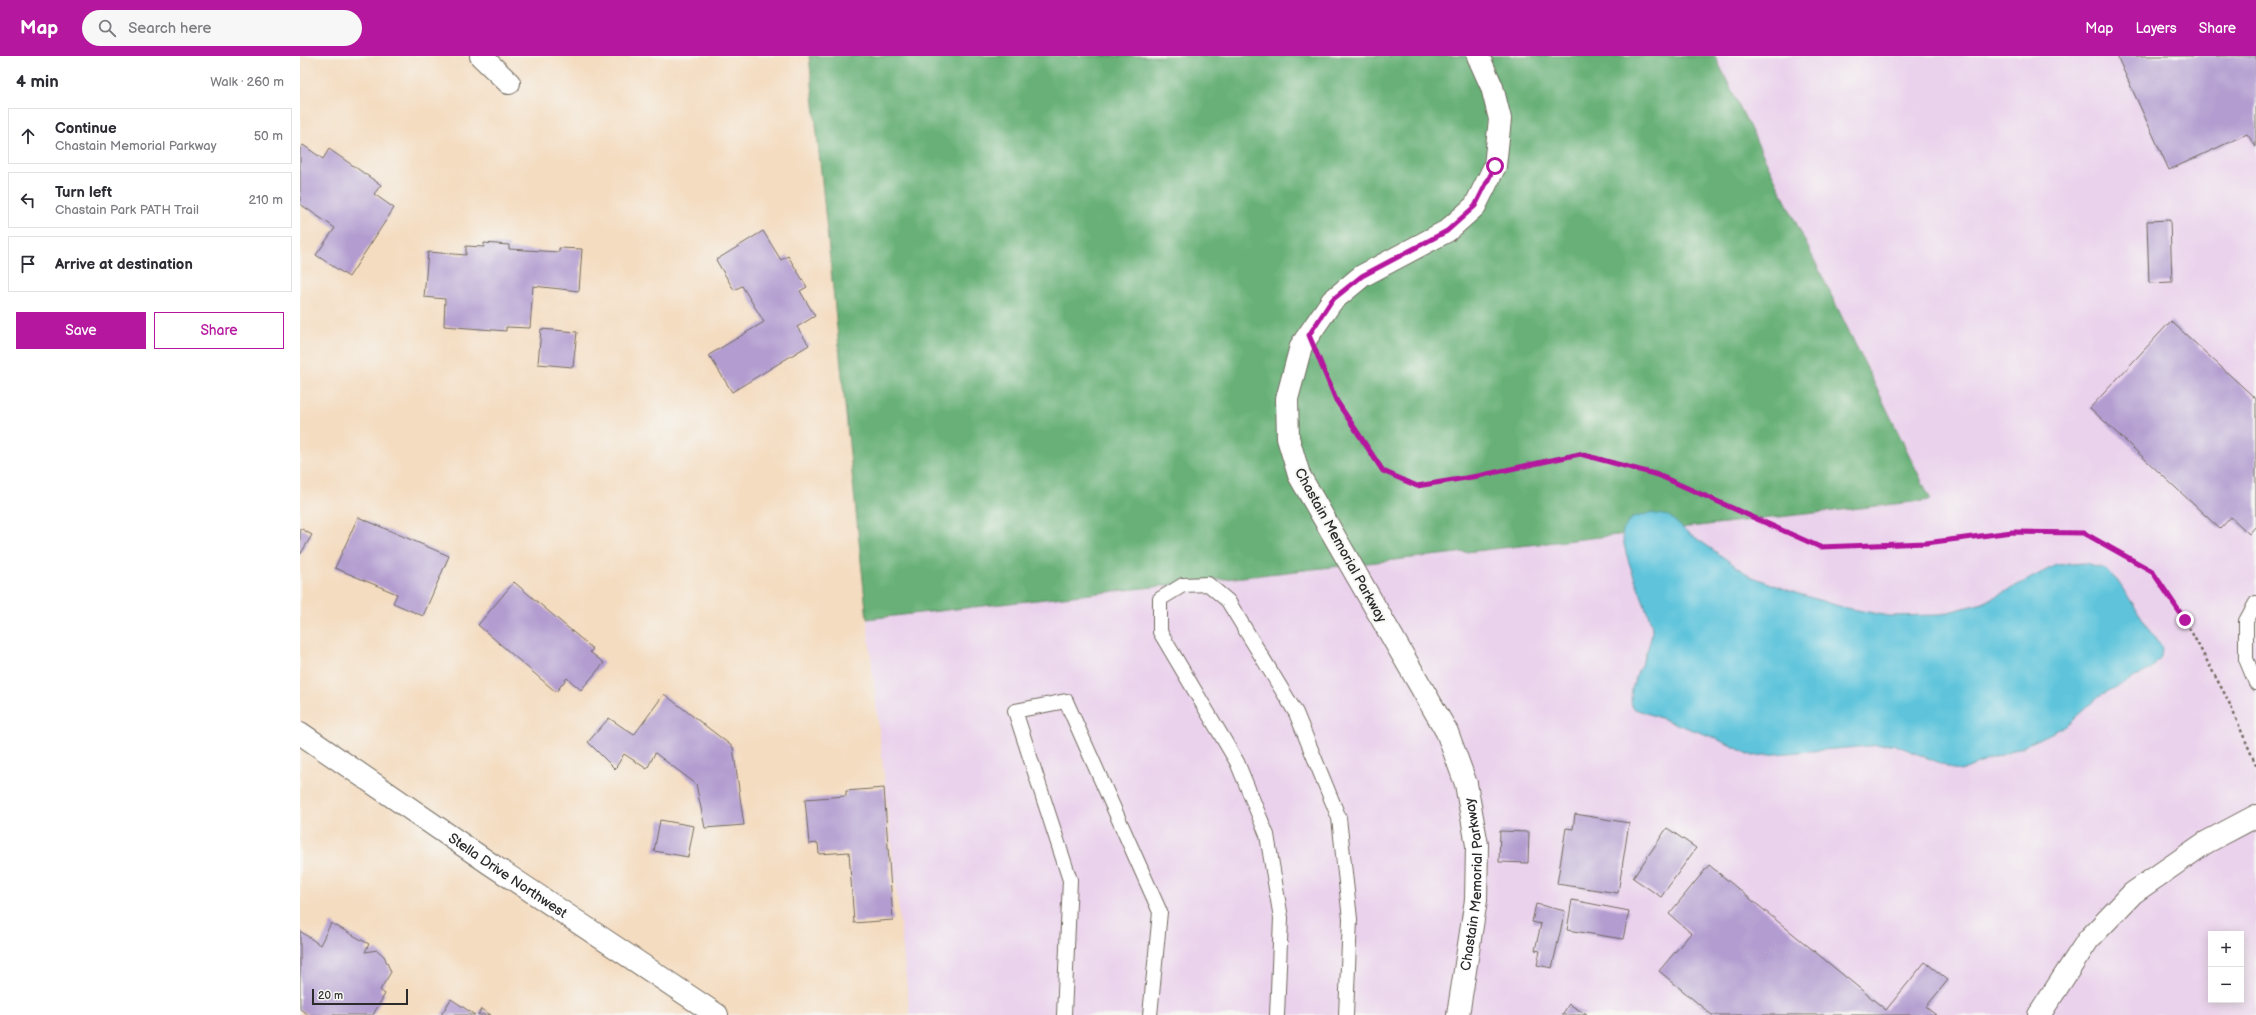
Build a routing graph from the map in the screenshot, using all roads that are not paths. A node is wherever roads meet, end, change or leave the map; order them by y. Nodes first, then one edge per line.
1 (481, 56) edge
2 (1478, 56) edge
3 (509, 83) dead end
4 (2256, 603) edge
5 (2256, 683) edge
6 (300, 733) edge
7 (2256, 816) edge
8 (717, 1015) edge
9 (1064, 1015) edge
10 (1150, 1015) edge
11 (1276, 1015) edge
12 (1346, 1015) edge
13 (1458, 1015) edge
14 (2039, 1015) edge

1 - 3 street
2 - 13 street, Chastain Memorial Parkway
4 - 5 lane
6 - 8 street, Stella Drive Northwest
7 - 14 street
9 - 10 lane
11 - 12 lane

